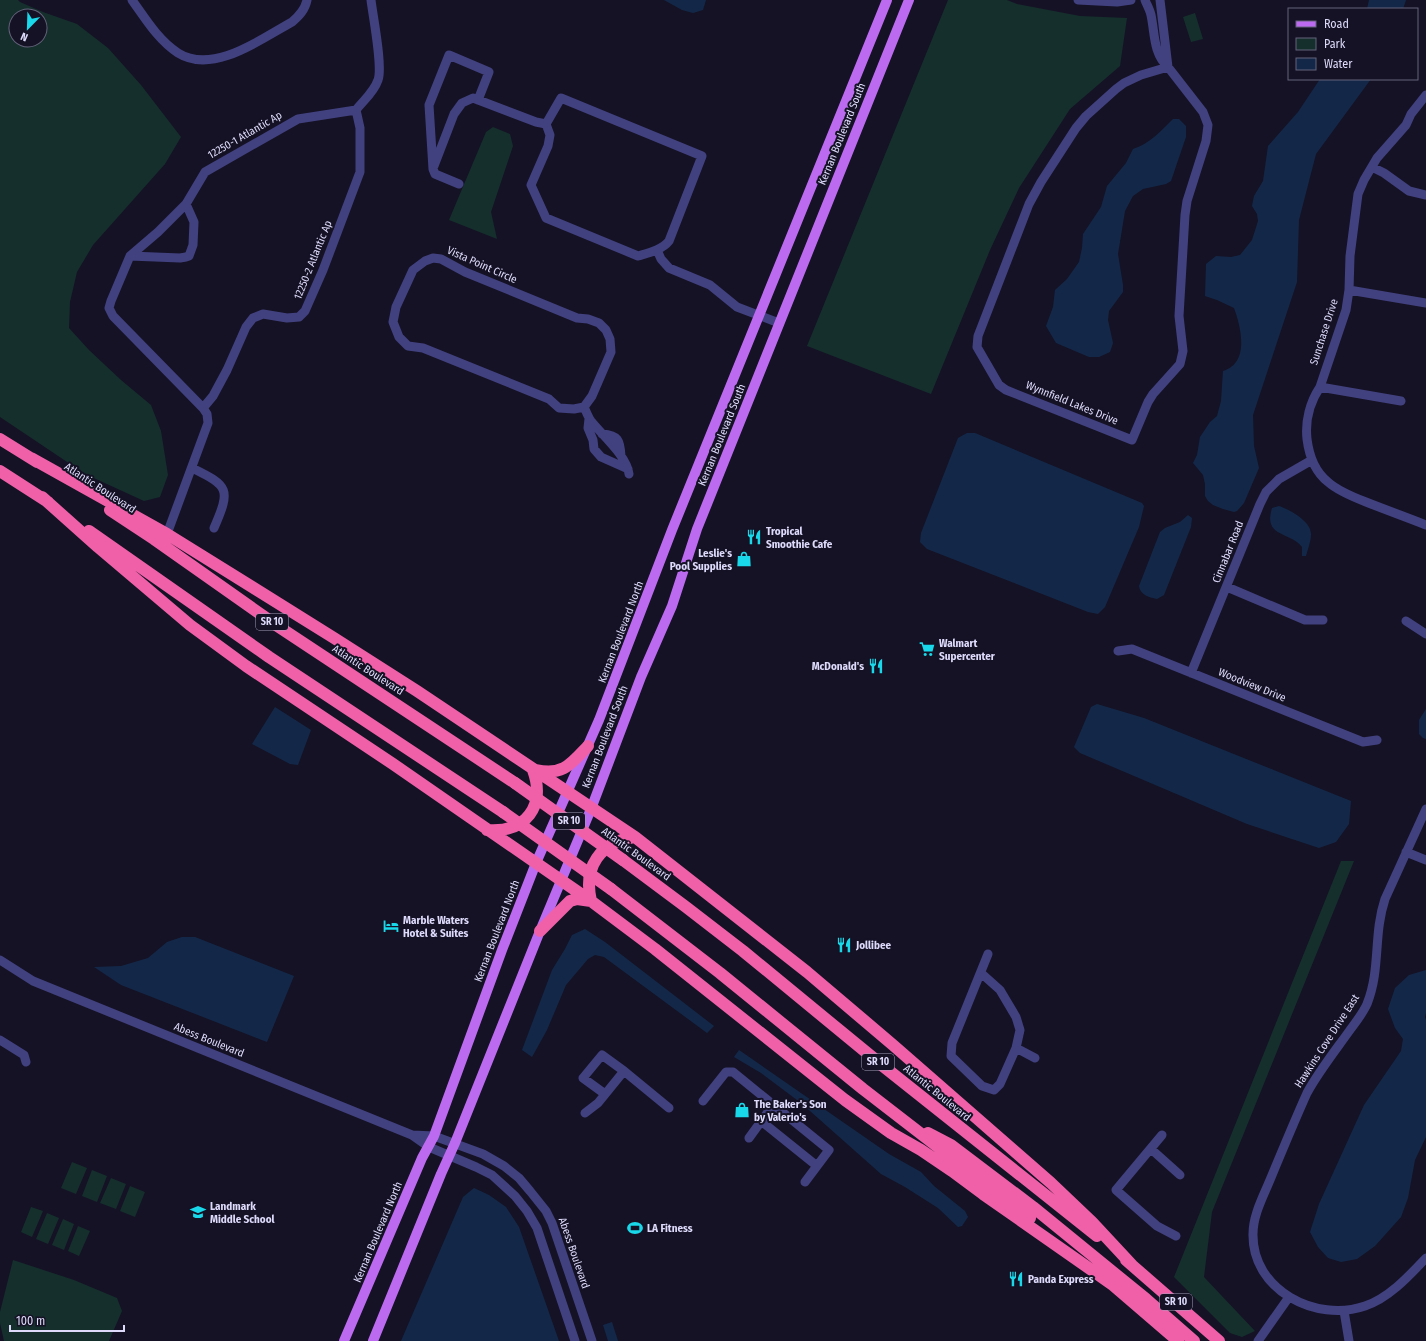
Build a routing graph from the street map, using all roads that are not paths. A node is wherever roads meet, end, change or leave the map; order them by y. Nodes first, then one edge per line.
1 (132, 0) edge
2 (307, 0) edge
3 (371, 0) edge
4 (887, 0) edge
5 (909, 0) edge
6 (1078, 0) edge
7 (1131, 0) edge
8 (1145, 0) edge
9 (1160, 0) edge
10 (1168, 67) junction
11 (1426, 95) edge
12 (478, 100) junction
13 (356, 110) junction
14 (546, 124) junction
15 (1372, 167) junction
16 (433, 169) junction
17 (458, 184) dead end
18 (1426, 195) edge
19 (186, 204) junction
20 (656, 250) junction
21 (130, 256) junction
22 (1349, 290) junction
23 (1426, 303) edge
24 (759, 316) junction
25 (779, 324) junction
26 (1320, 386) junction
27 (1401, 402) dead end
28 (584, 407) junction
29 (203, 408) junction
30 (589, 419) junction
31 (0, 439) edge
32 (31, 458) junction
33 (1312, 460) junction
34 (192, 468) junction
35 (0, 471) edge
36 (42, 497) junction
37 (1426, 525) edge
38 (214, 528) dead end
39 (672, 530) joint
40 (167, 534) junction
41 (1227, 587) junction
42 (1323, 620) dead end
43 (1406, 621) dead end
44 (1426, 634) edge
45 (1118, 651) dead end
46 (1191, 673) junction
47 (1377, 740) dead end
48 (588, 746) junction
49 (533, 770) junction
50 (567, 793) junction
51 (591, 809) junction
52 (1426, 809) edge
53 (487, 830) junction
54 (634, 837) junction
55 (1406, 852) junction
56 (1426, 860) edge
57 (536, 863) junction
58 (562, 881) junction
59 (591, 901) junction
60 (540, 931) junction
61 (988, 954) dead end
62 (0, 960) edge
63 (981, 973) junction
64 (0, 1040) edge
65 (1016, 1048) junction
66 (1034, 1058) dead end
67 (26, 1062) dead end
68 (624, 1071) junction
69 (605, 1094) junction
70 (703, 1101) dead end
71 (773, 1105) junction
72 (669, 1108) dead end
73 (585, 1113) dead end
74 (899, 1117) junction
75 (761, 1121) junction
76 (412, 1135) junction
77 (1162, 1135) dead end
78 (434, 1136) junction
79 (749, 1138) dead end
80 (456, 1143) junction
81 (429, 1147) junction
82 (1151, 1149) junction
83 (450, 1156) junction
84 (817, 1166) junction
85 (1180, 1175) dead end
86 (804, 1182) dead end
87 (1176, 1236) dead end
88 (1425, 1261) edge
89 (1132, 1265) junction
90 (1113, 1285) junction
91 (1289, 1297) junction
92 (1344, 1310) junction
93 (344, 1341) edge
94 (373, 1341) edge
95 (575, 1341) edge
96 (592, 1341) edge
97 (1178, 1341) edge
98 (1194, 1341) edge
99 (1219, 1341) edge
100 (1258, 1341) edge
101 (1349, 1341) edge

1 - 2 street
3 - 13 street
4 - 24 main road, Kernan Boulevard South
5 - 25 main road, Kernan Boulevard South
6 - 7 street
8 - 10 street
9 - 10 street
10 - 10 street, Wynnfield Lakes Drive
11 - 15 street, Sunchase Drive
12 - 14 street
12 - 16 street
12 - 16 street
13 - 19 street, 12250-1 Atlantic Ap
13 - 29 street, 12250-2 Atlantic Ap
14 - 20 street
14 - 20 street
15 - 18 street
15 - 22 street, Sunchase Drive
16 - 17 street
19 - 21 street, 12250-1 Atlantic Ap
19 - 21 street
20 - 24 street
21 - 29 street, 12250-1 Atlantic Ap
22 - 23 street
22 - 26 street, Sunchase Drive
24 - 25 street
24 - 39 main road, Kernan Boulevard South
25 - 51 main road, Kernan Boulevard South
26 - 27 street
26 - 33 street, Sunchase Drive
28 - 28 street, Vista Point Circle
28 - 30 street
29 - 34 street
30 - 30 street
31 - 32 highway, Atlantic Boulevard / SR 10
32 - 40 highway
32 - 89 highway, Atlantic Boulevard / SR 10, bridge
33 - 37 street, Sunchase Drive
33 - 41 street, Cinnabar Road
34 - 38 street
34 - 40 street
35 - 36 highway, SR 10
36 - 53 highway
36 - 74 highway, SR 10, bridge
39 - 48 main road, Kernan Boulevard North
40 - 49 highway
41 - 42 street
41 - 46 street, Cinnabar Road
43 - 44 street
45 - 46 street, Woodview Drive
46 - 47 street, Woodview Drive
48 - 49 highway
48 - 50 main road, Kernan Boulevard North
49 - 50 highway
49 - 53 highway
50 - 51 highway
50 - 57 main road, Kernan Boulevard North
51 - 54 highway
51 - 58 main road, Kernan Boulevard South
52 - 55 street, Hawkins Cove Drive East
53 - 57 highway
54 - 59 highway
54 - 89 highway
55 - 56 street
55 - 91 street, Hawkins Cove Drive East
57 - 58 highway
57 - 78 main road, Kernan Boulevard North
58 - 59 highway
58 - 60 main road
59 - 60 highway
59 - 90 highway
60 - 80 main road
61 - 63 street
62 - 76 street, Abess Boulevard
63 - 65 street
63 - 65 street
64 - 67 street
65 - 66 street
68 - 69 street
68 - 69 street
68 - 72 street
69 - 73 street
70 - 71 street
71 - 75 street
71 - 84 street
74 - 90 highway, SR 10
74 - 98 highway
75 - 79 street
75 - 84 street
76 - 78 street, Abess Boulevard
76 - 81 street, Abess Boulevard
77 - 82 street
78 - 80 street, Abess Boulevard
78 - 81 main road, Kernan Boulevard North
80 - 83 main road
80 - 96 street, Abess Boulevard
81 - 83 street, Abess Boulevard
81 - 93 main road, Kernan Boulevard North
82 - 85 street
82 - 87 street
83 - 94 main road
83 - 95 street, Abess Boulevard
84 - 86 street
88 - 92 street, Hawkins Cove Drive East
89 - 99 highway, Atlantic Boulevard / SR 10
90 - 97 highway, SR 10
91 - 92 street, Hawkins Cove Drive East
91 - 100 street
92 - 101 street

